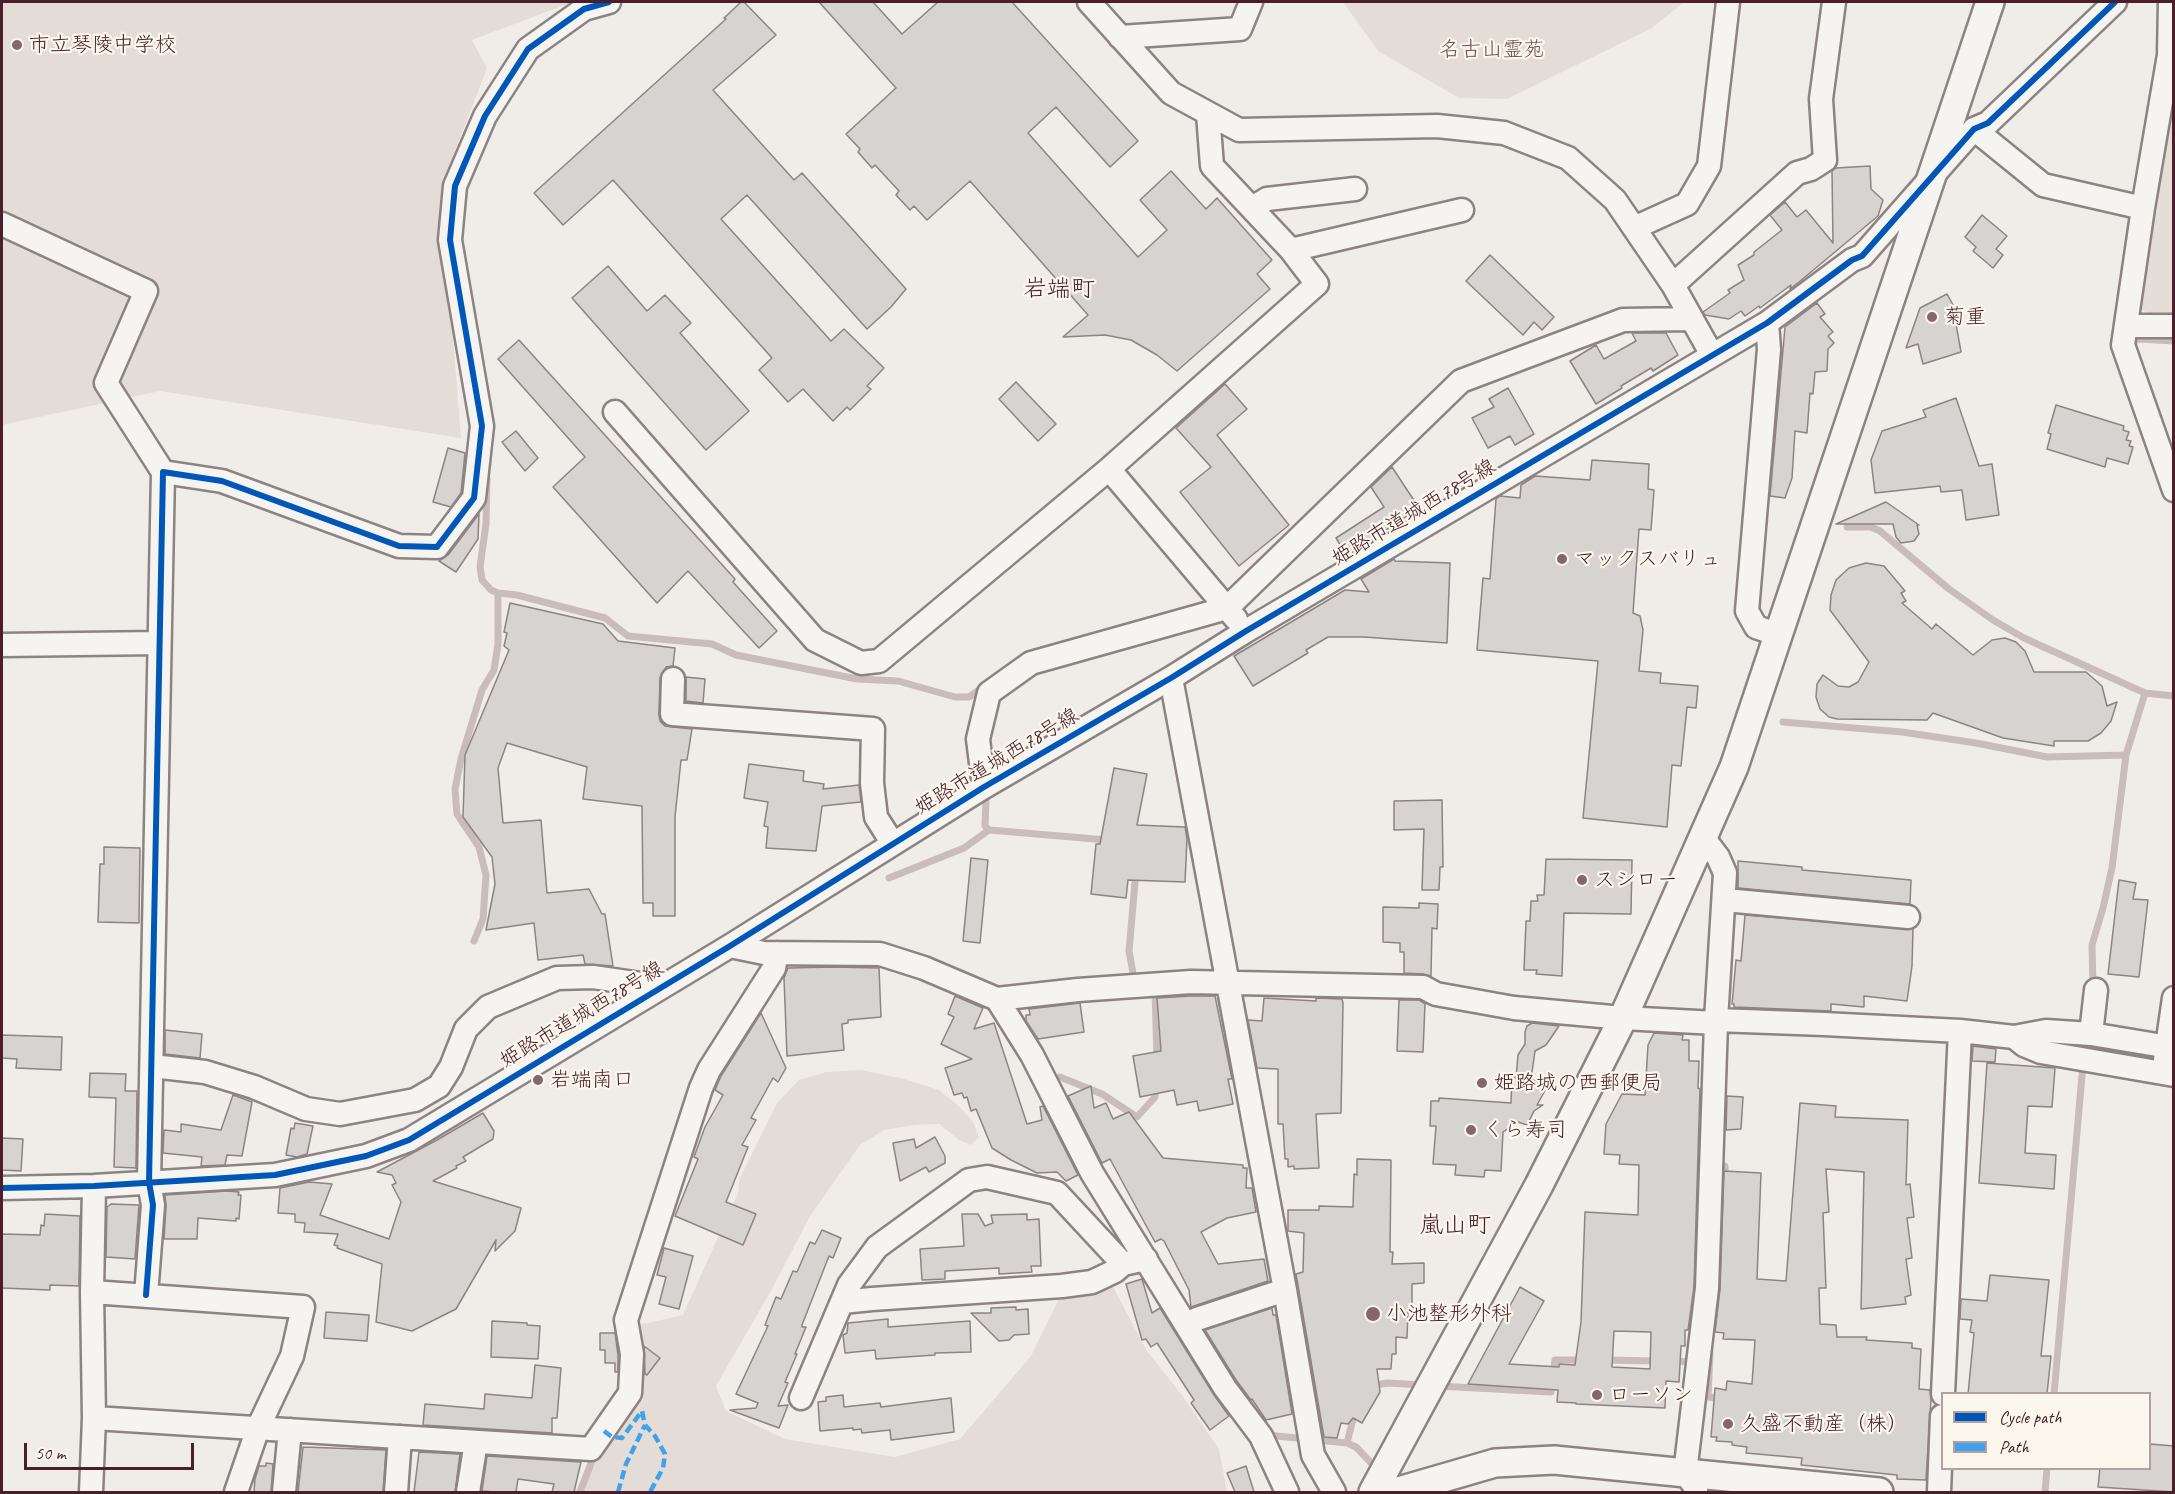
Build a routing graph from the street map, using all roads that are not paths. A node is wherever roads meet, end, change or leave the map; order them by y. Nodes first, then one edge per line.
1 (609, 2) edge
2 (1089, 2) edge
3 (1251, 2) edge
4 (1728, 2) edge
5 (1834, 2) edge
6 (1989, 2) edge
7 (2115, 2) edge
8 (2170, 2) edge
9 (1120, 37) junction
10 (1208, 114) junction
11 (1974, 129) junction
12 (1933, 175) junction
13 (1355, 189) dead end
14 (2143, 207) junction
15 (1252, 208) junction
16 (1462, 210) dead end
17 (2, 224) edge
18 (1634, 228) junction
19 (1291, 250) junction
20 (1673, 285) junction
21 (1692, 319) junction
22 (1767, 323) junction
23 (2127, 326) junction
24 (2174, 326) edge
25 (1712, 355) junction
26 (615, 412) dead end
27 (1109, 469) junction
28 (163, 472) junction
29 (2174, 490) edge
30 (1227, 608) junction
31 (1246, 631) junction
32 (1779, 635) junction
33 (159, 643) junction
34 (2, 645) edge
35 (1171, 678) junction
36 (673, 679) dead end
37 (984, 787) junction
38 (1702, 837) junction
39 (893, 844) junction
40 (1725, 900) junction
41 (1908, 917) dead end
42 (730, 946) junction
43 (777, 953) junction
44 (1227, 984) junction
45 (662, 987) junction
46 (2096, 990) dead end
47 (2174, 998) edge
48 (997, 999) junction
49 (1623, 1018) junction
50 (1716, 1025) junction
51 (1960, 1031) junction
52 (2085, 1033) junction
53 (2014, 1037) junction
54 (2068, 1057) junction
55 (2167, 1063) edge
56 (152, 1066) junction
57 (149, 1182) junction
58 (94, 1186) junction
59 (2, 1188) edge
60 (1146, 1259) junction
61 (1123, 1264) junction
62 (1285, 1290) junction
63 (92, 1292) junction
64 (146, 1295) junction
65 (842, 1302) junction
66 (1186, 1324) junction
67 (1943, 1392) edge
68 (801, 1398) dead end
69 (94, 1418) junction
70 (258, 1428) junction
71 (290, 1431) junction
72 (400, 1437) junction
73 (476, 1442) junction
74 (1941, 1454) edge
75 (1690, 1483) edge
76 (91, 1492) edge
77 (236, 1492) edge
78 (284, 1492) edge
79 (396, 1492) edge
80 (468, 1492) edge
81 (1287, 1492) edge
82 (1334, 1492) edge
83 (1373, 1492) edge
84 (1395, 1492) edge
85 (1879, 1492) edge
86 (1940, 1492) edge

1 - 28 street
2 - 9 street
3 - 9 street
4 - 18 street
5 - 20 street
6 - 12 street, 姫路市道城西78号線
7 - 11 street
8 - 14 street
9 - 10 street
10 - 15 street
10 - 18 street
11 - 12 street
11 - 14 street
12 - 22 street, 姫路市道城西78号線
12 - 32 street
13 - 15 street
14 - 23 street
15 - 19 street
16 - 19 street
17 - 28 street
18 - 20 street
19 - 27 street
20 - 21 street
21 - 25 street
21 - 30 street
22 - 25 street, 姫路市道城西78号線
22 - 32 street
23 - 24 street
23 - 29 street
25 - 31 street, 姫路市道城西78号線
26 - 27 street
27 - 30 street
28 - 33 street
30 - 31 street
30 - 37 street
31 - 35 street, 姫路市道城西78号線
32 - 38 street
33 - 34 street
33 - 56 street
35 - 37 street, 姫路市道城西78号線
35 - 44 street
36 - 39 street
37 - 39 street, 姫路市道城西78号線
38 - 40 street
38 - 49 street
39 - 42 street, 姫路市道城西78号線
40 - 41 street
40 - 50 street
42 - 43 street
42 - 45 street, 姫路市道城西78号線
43 - 48 street
43 - 73 street
44 - 48 street
44 - 49 street
44 - 62 street
45 - 56 street
45 - 57 street, 姫路市道城西78号線
46 - 52 street
47 - 55 street
48 - 60 street
49 - 50 street
49 - 83 street
50 - 51 street
50 - 75 street
51 - 53 street
51 - 67 street
52 - 53 street
52 - 54 street
52 - 55 street
53 - 54 street
54 - 55 street
56 - 57 street
57 - 58 street, 姫路市道城西78号線
57 - 64 street
58 - 59 street, 姫路市道城西78号線
58 - 63 street
60 - 61 street
60 - 66 street
61 - 65 street
61 - 65 street
62 - 66 street
62 - 82 street
63 - 64 street
63 - 69 street
64 - 70 street
65 - 68 street
66 - 81 street
69 - 70 street
69 - 76 street
70 - 71 street
70 - 77 street
71 - 72 street
71 - 78 street
72 - 73 street
72 - 79 street
73 - 80 street
74 - 86 street
75 - 84 street
75 - 85 street

